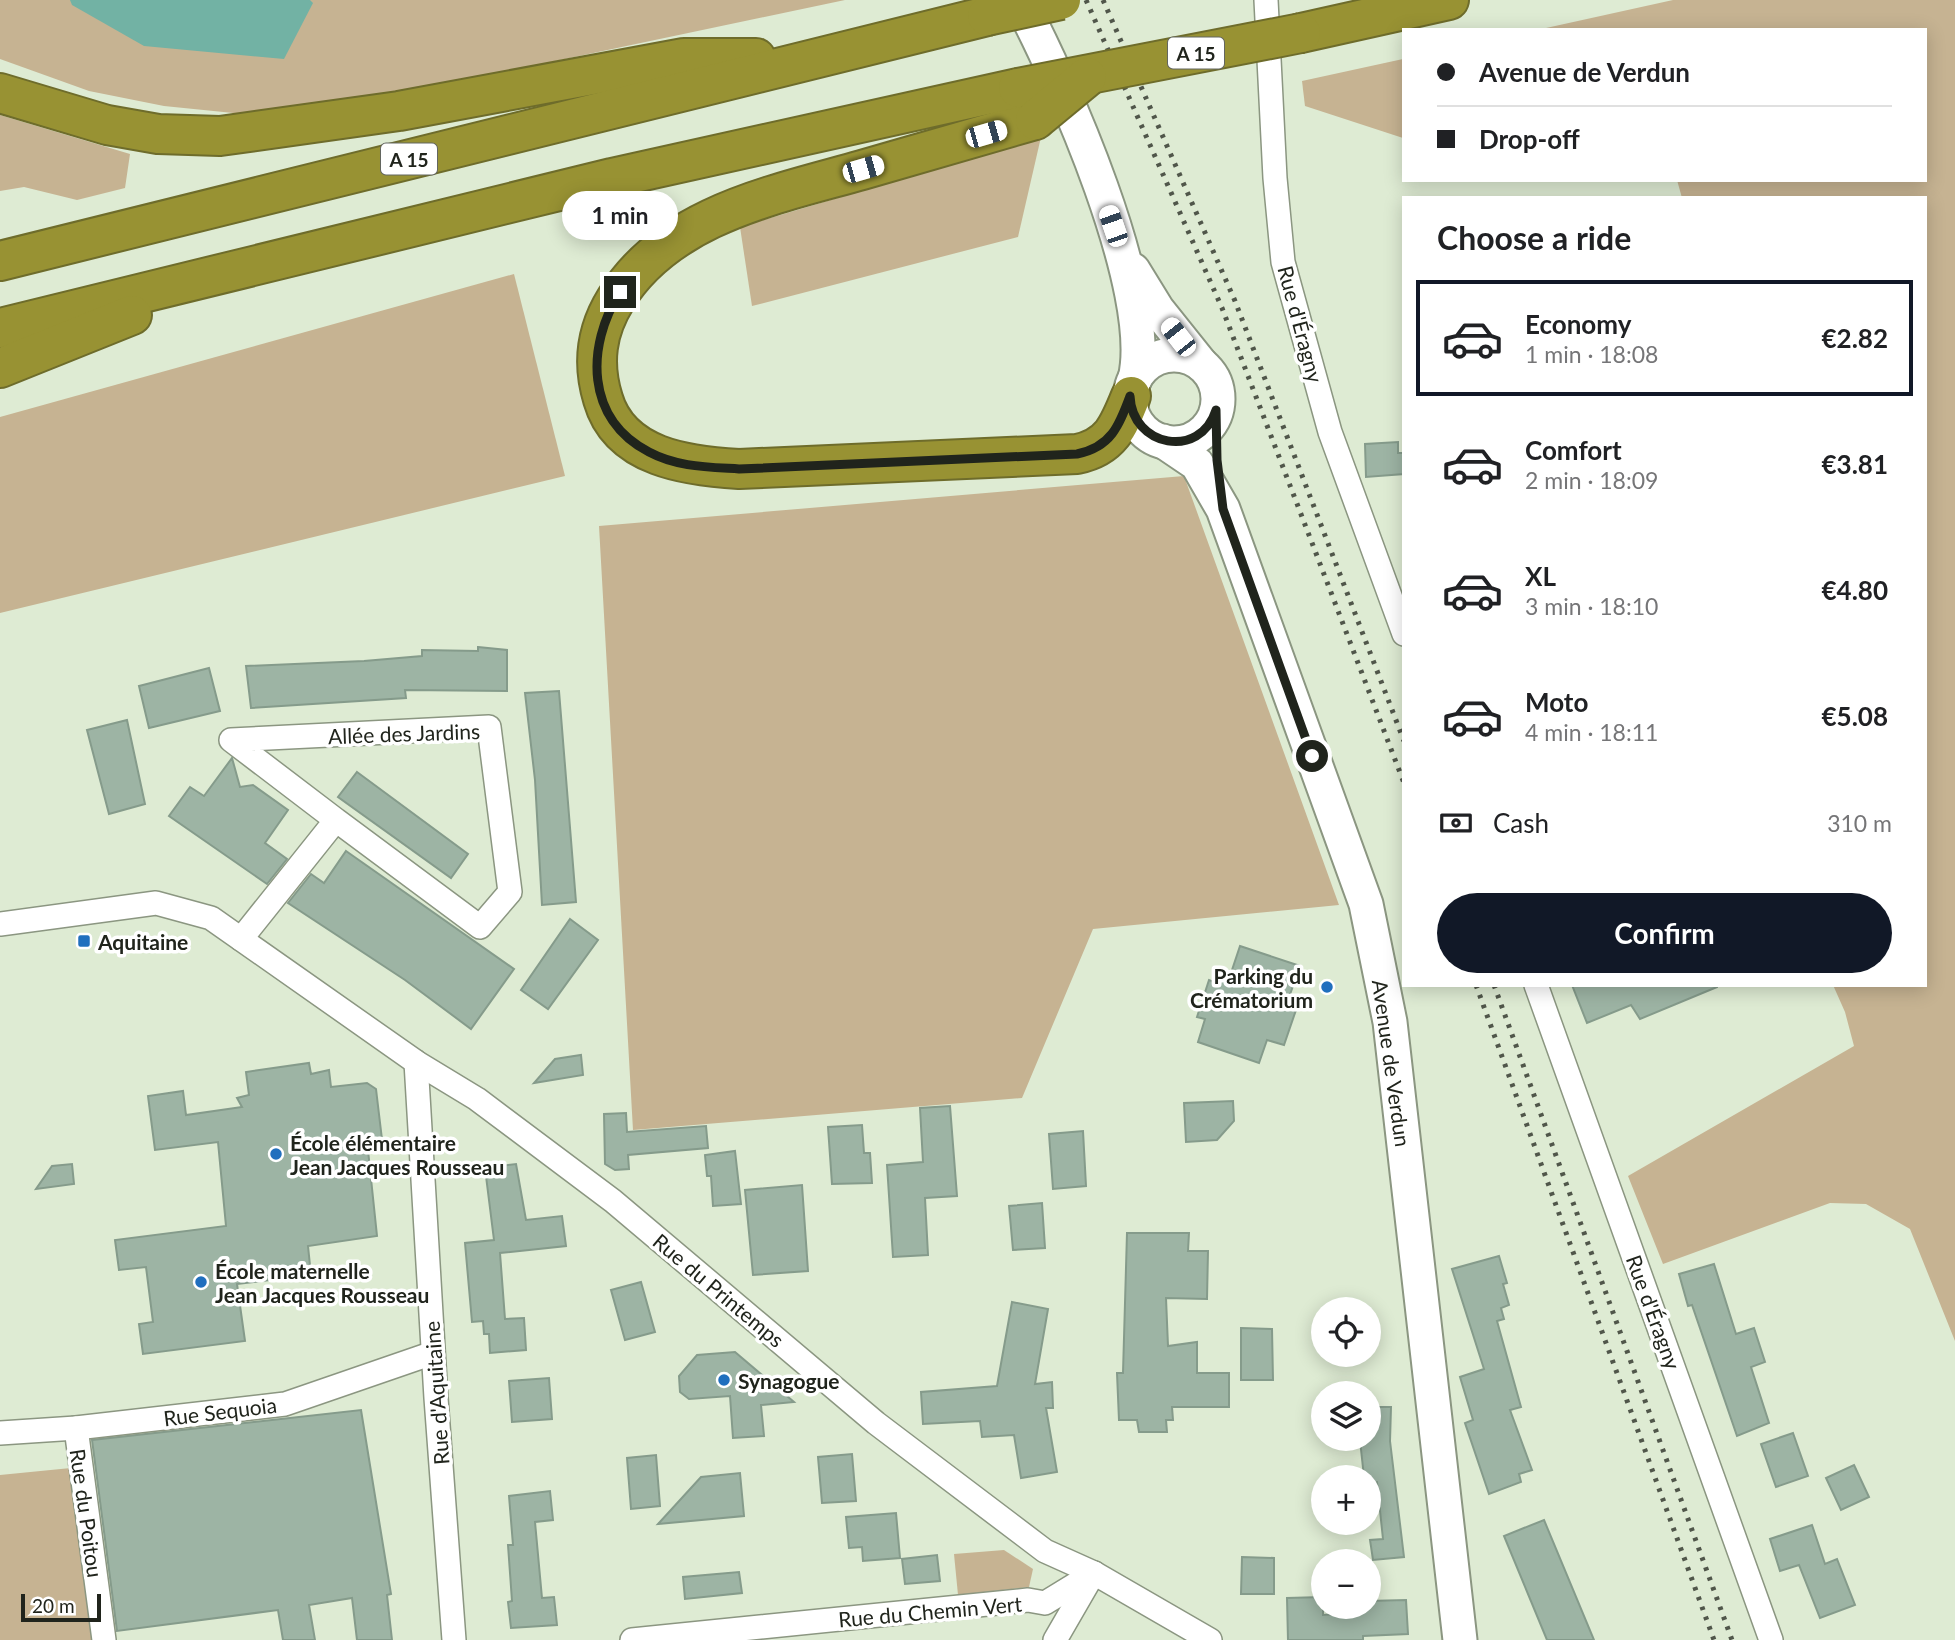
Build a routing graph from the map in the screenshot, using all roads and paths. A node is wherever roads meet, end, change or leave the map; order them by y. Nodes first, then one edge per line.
1 (1061, 0) edge
2 (1266, 0) edge
3 (1450, 0) edge
4 (1003, 8) edge
5 (818, 57) junction
6 (0, 93) edge
7 (1026, 104) junction
8 (1121, 249) junction
9 (0, 261) edge
10 (260, 262) junction
11 (0, 328) edge
12 (1201, 364) junction
13 (0, 368) edge
14 (1133, 388) junction
15 (1216, 410) junction
16 (1163, 441) junction
17 (1223, 509) junction
18 (1402, 629) edge
19 (336, 820) junction
20 (0, 924) edge
21 (241, 939) junction
22 (1537, 987) edge
23 (416, 1062) junction
24 (433, 1353) junction
25 (76, 1428) junction
26 (0, 1433) edge
27 (1094, 1573) junction
28 (104, 1640) edge
29 (454, 1640) edge
30 (632, 1640) edge
31 (1055, 1640) edge
32 (1210, 1640) edge
33 (1460, 1640) edge
34 (1771, 1640) edge

1 - 4 highway, A 15, bridge
2 - 18 street, Rue d'Éragny
3 - 7 highway, A 15, bridge
4 - 5 highway, A 15
4 - 8 main road
5 - 6 highway
5 - 9 highway, A 15
7 - 10 highway, A 15
7 - 14 highway
8 - 12 main road
8 - 14 main road
10 - 11 highway, A 15
10 - 13 highway
12 - 14 main road
12 - 15 main road
14 - 16 main road
15 - 16 main road
15 - 17 main road, Avenue de Verdun
16 - 17 main road, Avenue de Verdun
17 - 33 main road, Avenue de Verdun
19 - 19 street, Allée des Jardins
19 - 21 street
20 - 21 street, Rue du Printemps
21 - 23 street, Rue du Printemps
22 - 34 street, Rue d'Éragny
23 - 24 street, Rue d'Aquitaine
23 - 27 street, Rue du Printemps
24 - 25 street, Rue Sequoia
24 - 29 street, Rue d'Aquitaine
25 - 26 street, Rue Sequoia
25 - 28 street, Rue du Poitou
27 - 30 street, Rue du Chemin Vert
27 - 31 street
27 - 32 street, Rue du Printemps

